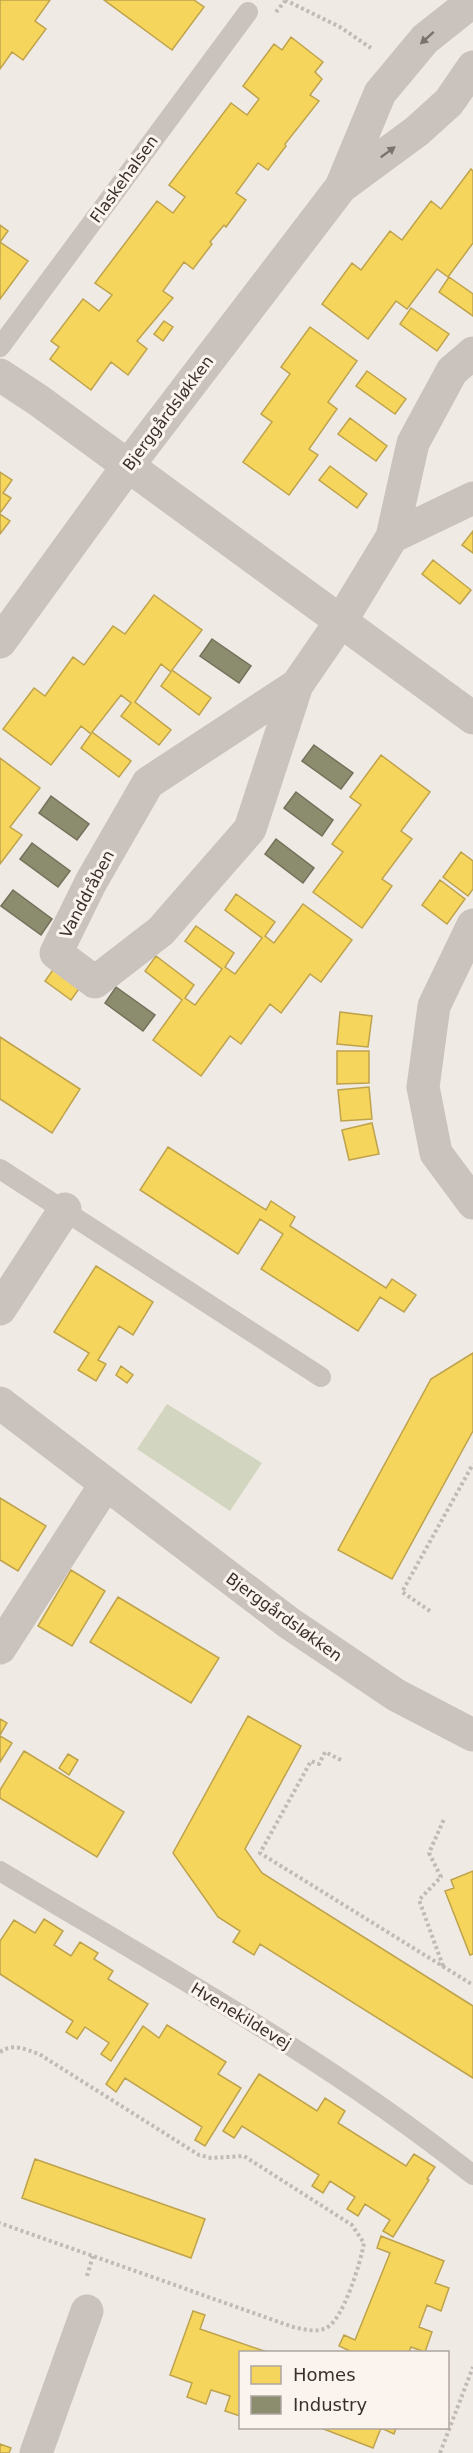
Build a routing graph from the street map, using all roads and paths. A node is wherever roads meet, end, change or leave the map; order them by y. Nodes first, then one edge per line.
1 (473, 2) edge
2 (248, 12) dead end
3 (473, 67) edge
4 (341, 187) junction
5 (0, 347) edge
6 (473, 353) edge
7 (0, 375) edge
8 (127, 467) junction
9 (473, 498) edge
10 (392, 537) junction
11 (341, 621) junction
12 (0, 642) edge
13 (297, 685) junction
14 (473, 718) edge
15 (473, 925) edge
16 (0, 1169) edge
17 (473, 1203) edge
18 (65, 1209) junction
19 (0, 1310) edge
20 (321, 1377) dead end
21 (0, 1403) edge
22 (473, 1464) edge
23 (105, 1485) junction
24 (430, 1611) dead end
25 (0, 1648) edge
26 (473, 1734) edge
27 (341, 1760) dead end
28 (444, 1819) dead end
29 (0, 1871) edge
30 (444, 1967) junction
31 (473, 1985) edge
32 (0, 2052) edge
33 (473, 2175) edge
34 (0, 2223) edge
35 (87, 2311) dead end
36 (473, 2367) edge
37 (36, 2453) edge
38 (440, 2453) edge

1 -> 4 street, Bjerggårdsløkken
2 - 5 lane, Flaskehalsen
4 -> 3 street, Bjerggårdsløkken
4 - 8 street, Bjerggårdsløkken
6 - 10 street, Vanddråben
7 - 8 street
8 - 11 street
8 - 12 street, Bjerggårdsløkken
9 - 10 street
10 - 11 street, Vanddråben
11 - 13 street, Vanddråben
11 - 14 street
13 - 13 street, Vanddråben
15 - 17 street
16 - 18 lane
18 - 19 street
18 - 20 lane
21 - 23 street, Bjerggårdsløkken
22 - 24 path
23 - 25 street
23 - 26 street, Bjerggårdsløkken
27 - 30 path
28 - 30 path
29 - 33 lane, Hvenekildevej
30 - 31 path
32 - 34 path
35 - 37 street
36 - 38 path

